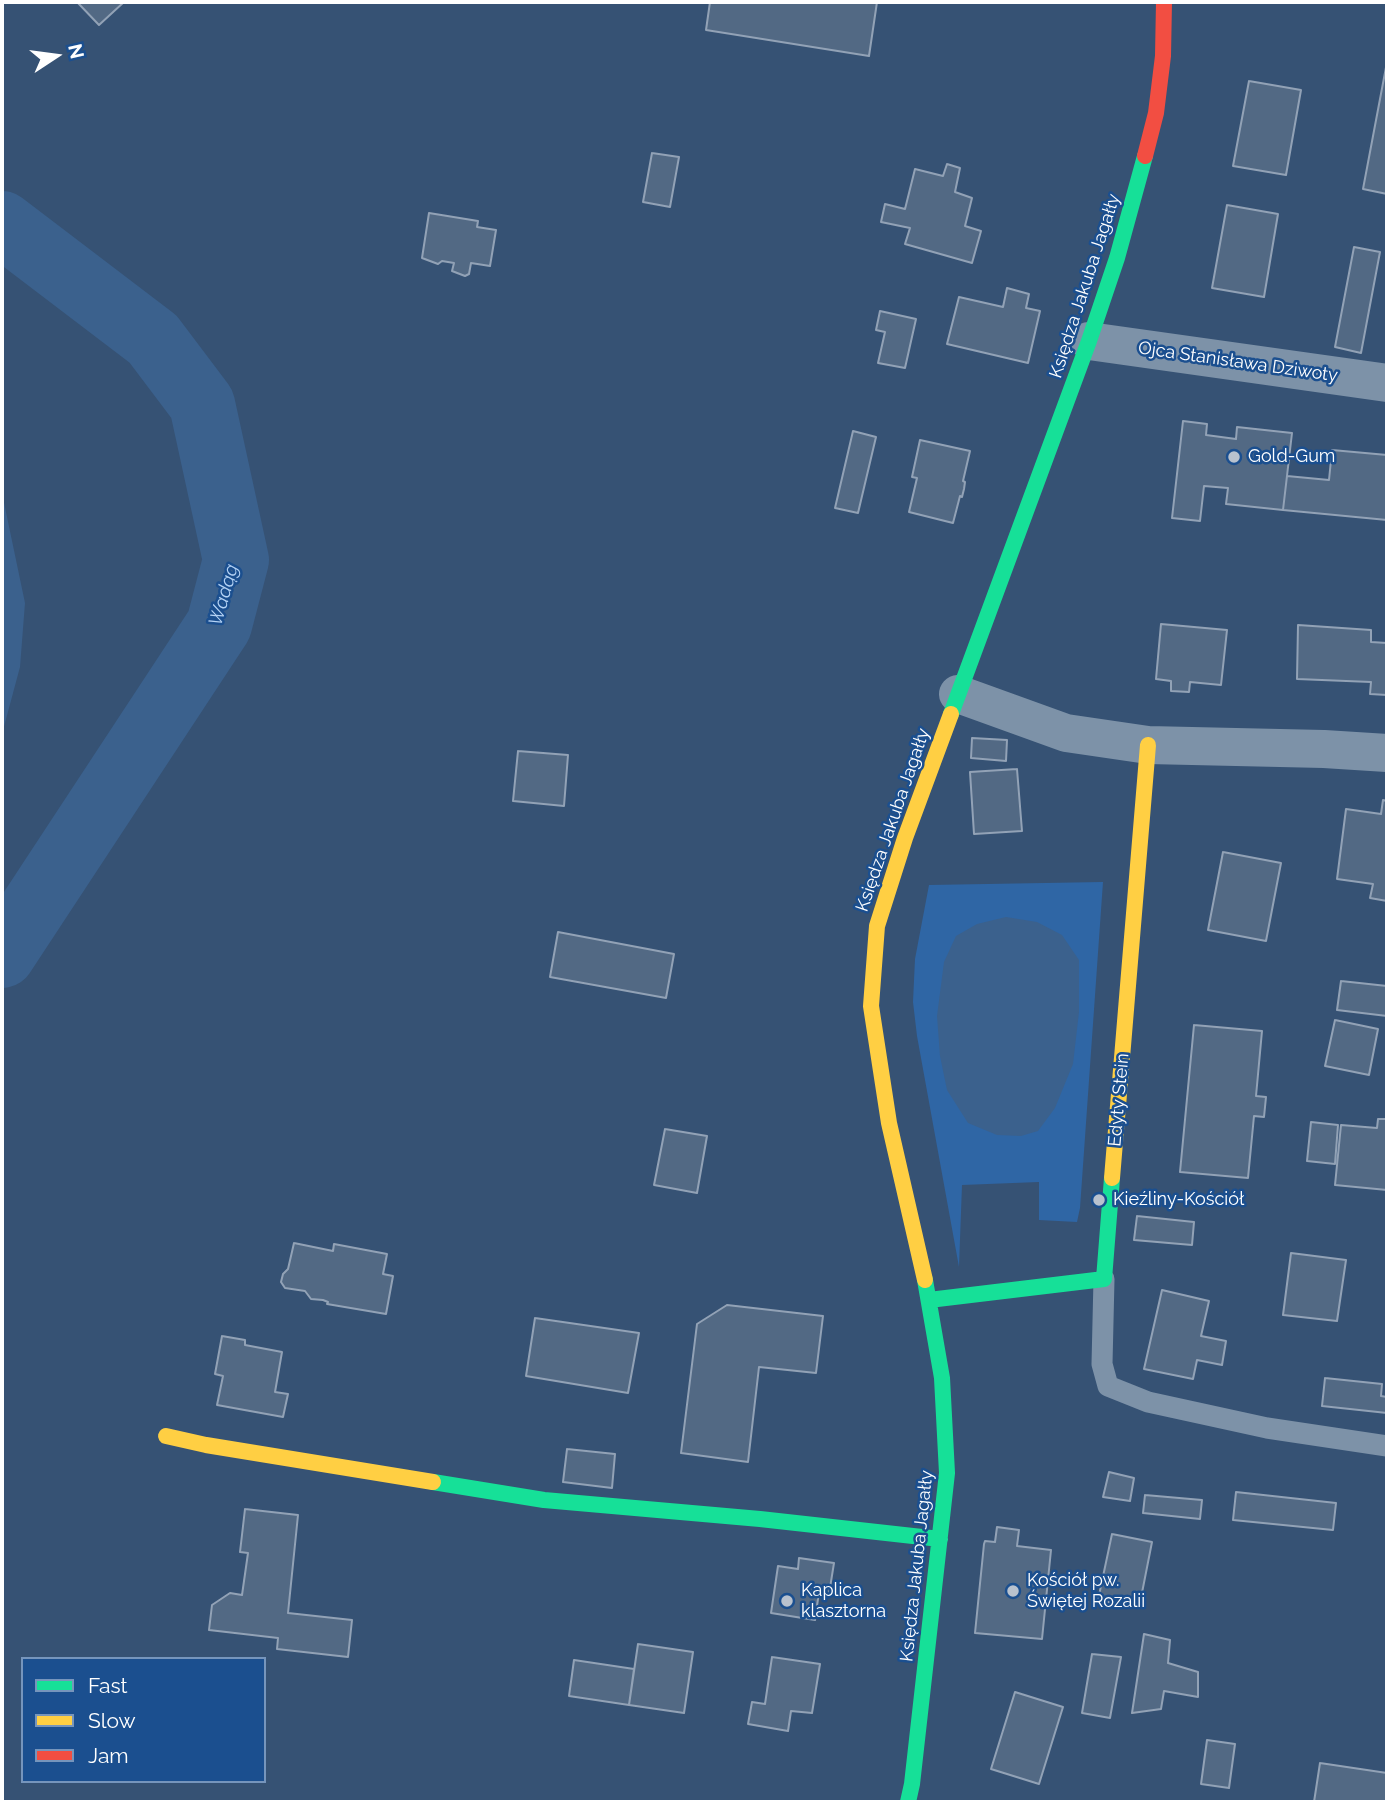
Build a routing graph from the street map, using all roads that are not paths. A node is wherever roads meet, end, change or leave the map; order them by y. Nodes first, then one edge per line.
1 (1164, 2) edge
2 (1089, 341) junction
3 (1387, 383) edge
4 (958, 694) junction
5 (1148, 745) junction
6 (1387, 753) edge
7 (1104, 1279) junction
8 (929, 1300) junction
9 (166, 1437) dead end
10 (1387, 1446) edge
11 (940, 1539) junction
12 (908, 1802) edge

1 - 2 street, Księdza Jakuba Jagałły
2 - 3 street, Ojca Stanisława Dziwoty
2 - 4 street, Księdza Jakuba Jagałły
4 - 5 street
4 - 8 street, Księdza Jakuba Jagałły
5 - 6 street
5 - 7 street, Edyty Stein
7 - 8 street
7 - 10 lane
8 - 11 street, Księdza Jakuba Jagałły
9 - 11 street
11 - 12 street, Księdza Jakuba Jagałły

